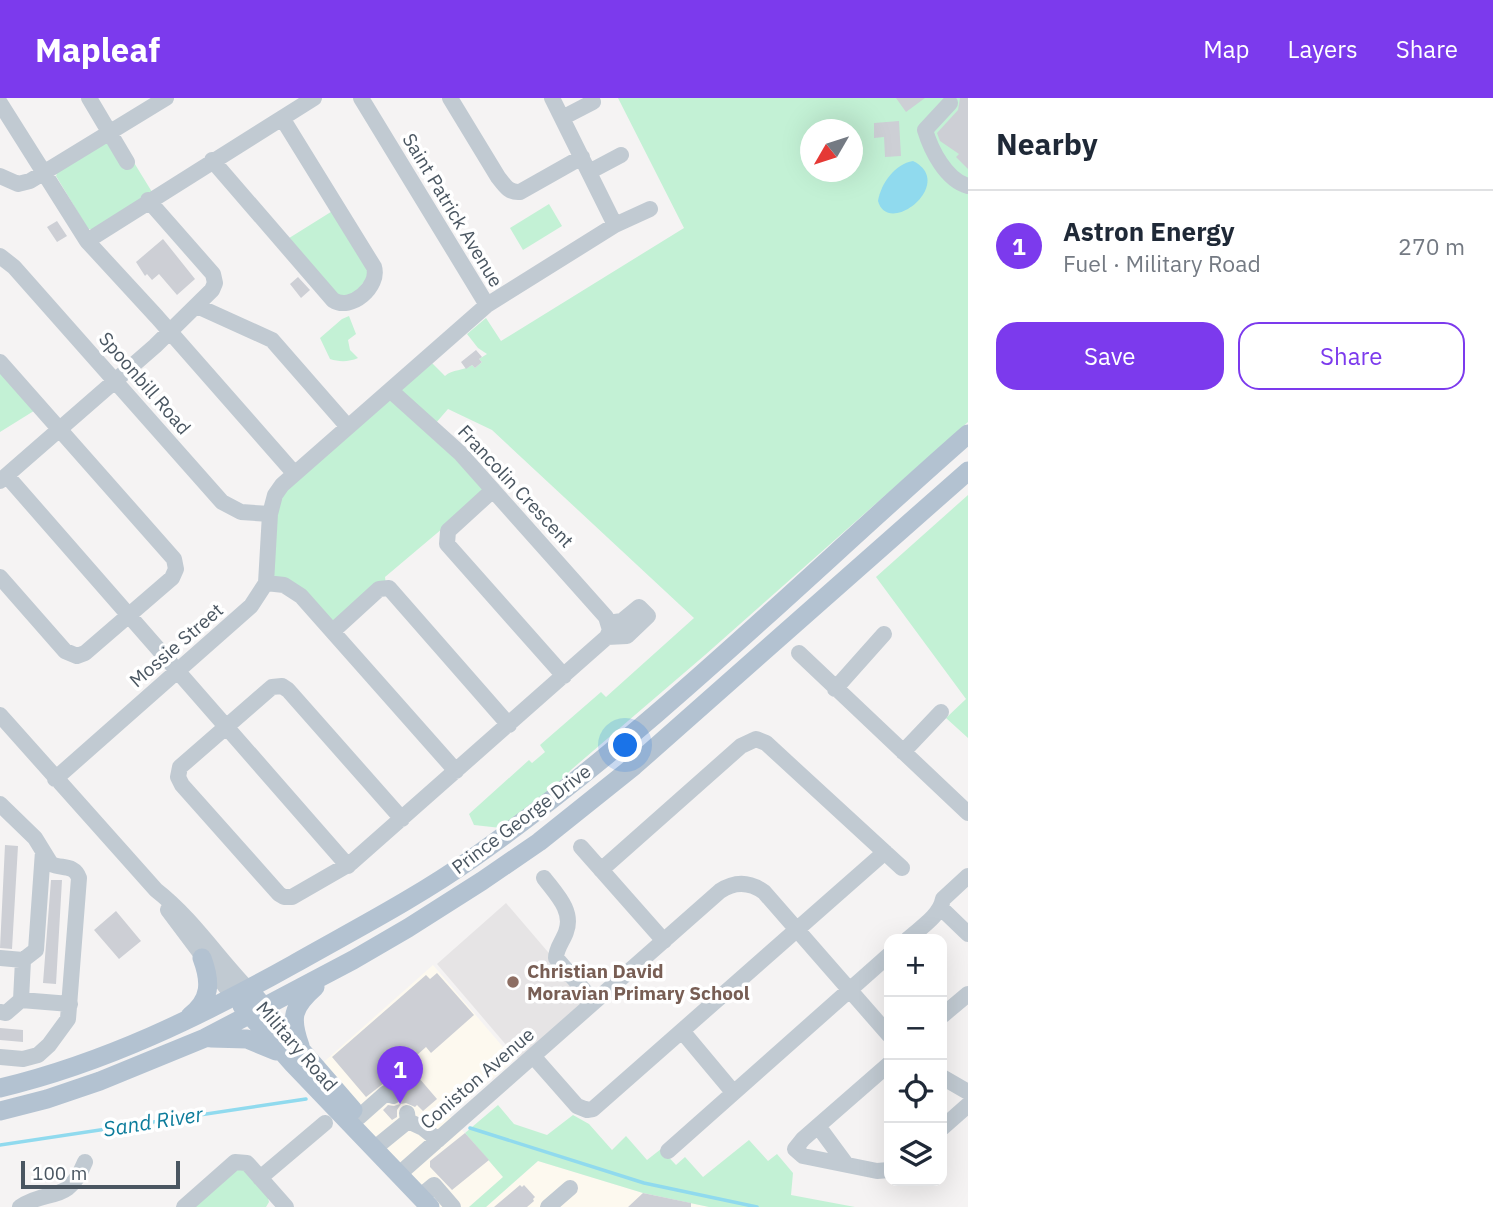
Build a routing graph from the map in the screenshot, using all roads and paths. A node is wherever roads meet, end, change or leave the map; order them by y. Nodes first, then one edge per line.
1 (89, 98) edge
2 (166, 98) edge
3 (314, 98) edge
4 (360, 98) edge
5 (552, 98) edge
6 (455, 100) edge
7 (593, 102) dead end
8 (0, 103) edge
9 (950, 103) dead end
10 (282, 118) junction
11 (562, 118) junction
12 (111, 132) junction
13 (621, 155) dead end
14 (212, 160) junction
15 (127, 162) dead end
16 (586, 164) junction
17 (44, 173) junction
18 (0, 176) edge
19 (968, 186) edge
20 (149, 200) junction
21 (650, 209) dead end
22 (615, 225) junction
23 (87, 241) junction
24 (0, 257) edge
25 (487, 305) junction
26 (197, 306) junction
27 (169, 331) junction
28 (0, 362) edge
29 (115, 381) junction
30 (390, 390) junction
31 (348, 427) junction
32 (59, 429) junction
33 (968, 434) edge
34 (968, 471) edge
35 (295, 474) junction
36 (3, 479) edge
37 (494, 490) junction
38 (270, 514) junction
39 (0, 577) edge
40 (266, 583) junction
41 (128, 616) junction
42 (332, 631) junction
43 (884, 634) dead end
44 (799, 653) dead end
45 (178, 671) junction
46 (564, 676) junction
47 (835, 689) junction
48 (941, 712) dead end
49 (0, 715) edge
50 (509, 725) junction
51 (226, 726) junction
52 (903, 752) junction
53 (456, 771) junction
54 (55, 779) junction
55 (0, 804) edge
56 (968, 813) edge
57 (402, 819) junction
58 (581, 847) dead end
59 (43, 850) junction
60 (885, 852) junction
61 (348, 866) junction
62 (902, 868) dead end
63 (601, 870) junction
64 (968, 876) edge
65 (544, 878) dead end
66 (156, 890) junction
67 (941, 908) junction
68 (797, 930) junction
69 (913, 934) edge
70 (968, 934) edge
71 (664, 942) junction
72 (0, 958) edge
73 (202, 958) junction
74 (23, 960) junction
75 (353, 960) junction
76 (884, 960) edge
77 (850, 990) junction
78 (241, 993) junction
79 (968, 994) edge
80 (21, 1000) junction
81 (594, 1002) junction
82 (70, 1004) junction
83 (0, 1012) edge
84 (257, 1012) junction
85 (947, 1012) edge
86 (178, 1025) junction
87 (884, 1029) edge
88 (682, 1031) junction
89 (205, 1038) junction
90 (533, 1056) junction
91 (0, 1057) edge
92 (297, 1058) junction
93 (884, 1068) edge
94 (947, 1080) edge
95 (0, 1088) edge
96 (733, 1092) junction
97 (968, 1092) edge
98 (393, 1096) dead end
99 (968, 1105) edge
100 (0, 1111) edge
101 (359, 1117) junction
102 (325, 1123) dead end
103 (947, 1124) edge
104 (818, 1126) junction
105 (438, 1140) junction
106 (381, 1143) junction
107 (668, 1151) dead end
108 (85, 1162) dead end
109 (846, 1164) junction
110 (884, 1170) edge
111 (400, 1173) junction
112 (260, 1178) junction
113 (570, 1188) dead end
114 (47, 1202) edge
115 (429, 1203) edge
116 (280, 1205) edge
117 (20, 1207) edge
118 (184, 1207) edge
119 (453, 1207) edge
120 (548, 1207) edge

1 - 12 street
2 - 12 street
3 - 10 street
4 - 25 street, Saint Patrick Avenue
5 - 11 street
6 - 16 street
7 - 11 street
8 - 17 street
9 - 19 street
10 - 14 street
10 - 14 street
11 - 16 street
12 - 15 street
12 - 17 street
13 - 16 street
14 - 20 street
16 - 22 street
17 - 18 street
17 - 23 street
20 - 23 street
20 - 26 street
21 - 22 street
22 - 25 street
23 - 27 street
24 - 29 street, Spoonbill Road
25 - 30 street, Saint Patrick Avenue
26 - 27 street
26 - 31 street
27 - 29 street
27 - 35 street
28 - 32 street
29 - 32 street
29 - 38 street, Spoonbill Road
30 - 31 street
30 - 37 street, Francolin Crescent
31 - 35 street
32 - 36 street
32 - 41 street
33 - 78 main road, Prince George Drive
34 - 75 main road, Prince George Drive
35 - 38 street
36 - 41 street
37 - 46 street, Francolin Crescent
37 - 46 street
38 - 40 street
39 - 41 street
40 - 42 street
40 - 45 street, Mossie Street
41 - 45 street
42 - 50 street
42 - 53 street
43 - 47 street
44 - 47 street
45 - 51 street
45 - 54 street, Mossie Street
46 - 50 street
47 - 52 street
48 - 52 street
49 - 54 street, Military Road
50 - 53 street
51 - 57 street
51 - 61 street
51 - 61 street
52 - 56 street
53 - 57 street
54 - 66 street, Military Road
55 - 59 street
57 - 61 street
58 - 63 street
59 - 74 street
59 - 82 street
60 - 62 street
60 - 63 street
60 - 68 street
63 - 71 street
64 - 67 street
65 - 81 street
66 - 73 street, Military Road
66 - 78 street, Military Road
67 - 69 street
67 - 70 street
68 - 71 street, Coniston Avenue
68 - 77 street, Coniston Avenue
68 - 88 street
71 - 81 street, Coniston Avenue
72 - 74 street
73 - 78 street, Military Road
73 - 86 main road
74 - 80 street
75 - 84 main road, Prince George Drive
75 - 92 main road
76 - 77 street
77 - 87 street, Coniston Avenue
77 - 96 street
78 - 84 main road, Military Road
78 - 86 main road, Prince George Drive
79 - 85 street
80 - 82 street
80 - 83 street
81 - 90 street, Coniston Avenue
82 - 91 street
84 - 89 main road, Prince George Drive
84 - 92 main road, Military Road
86 - 95 main road, Prince George Drive
88 - 90 street
88 - 96 street
89 - 92 main road
89 - 100 main road, Prince George Drive
90 - 105 street, Coniston Avenue
92 - 101 main road, Military Road
92 - 111 main road, Military Road
93 - 104 street
94 - 97 street
96 - 107 street
98 - 101 street
99 - 103 street
101 - 106 main road, Military Road
102 - 112 street
104 - 109 street
104 - 109 street
105 - 106 street
105 - 111 street, Coniston Avenue
106 - 111 main road, Military Road
108 - 114 street
109 - 110 street
111 - 115 main road, Military Road
112 - 116 street
112 - 118 street
113 - 120 street
114 - 117 street
115 - 119 street

